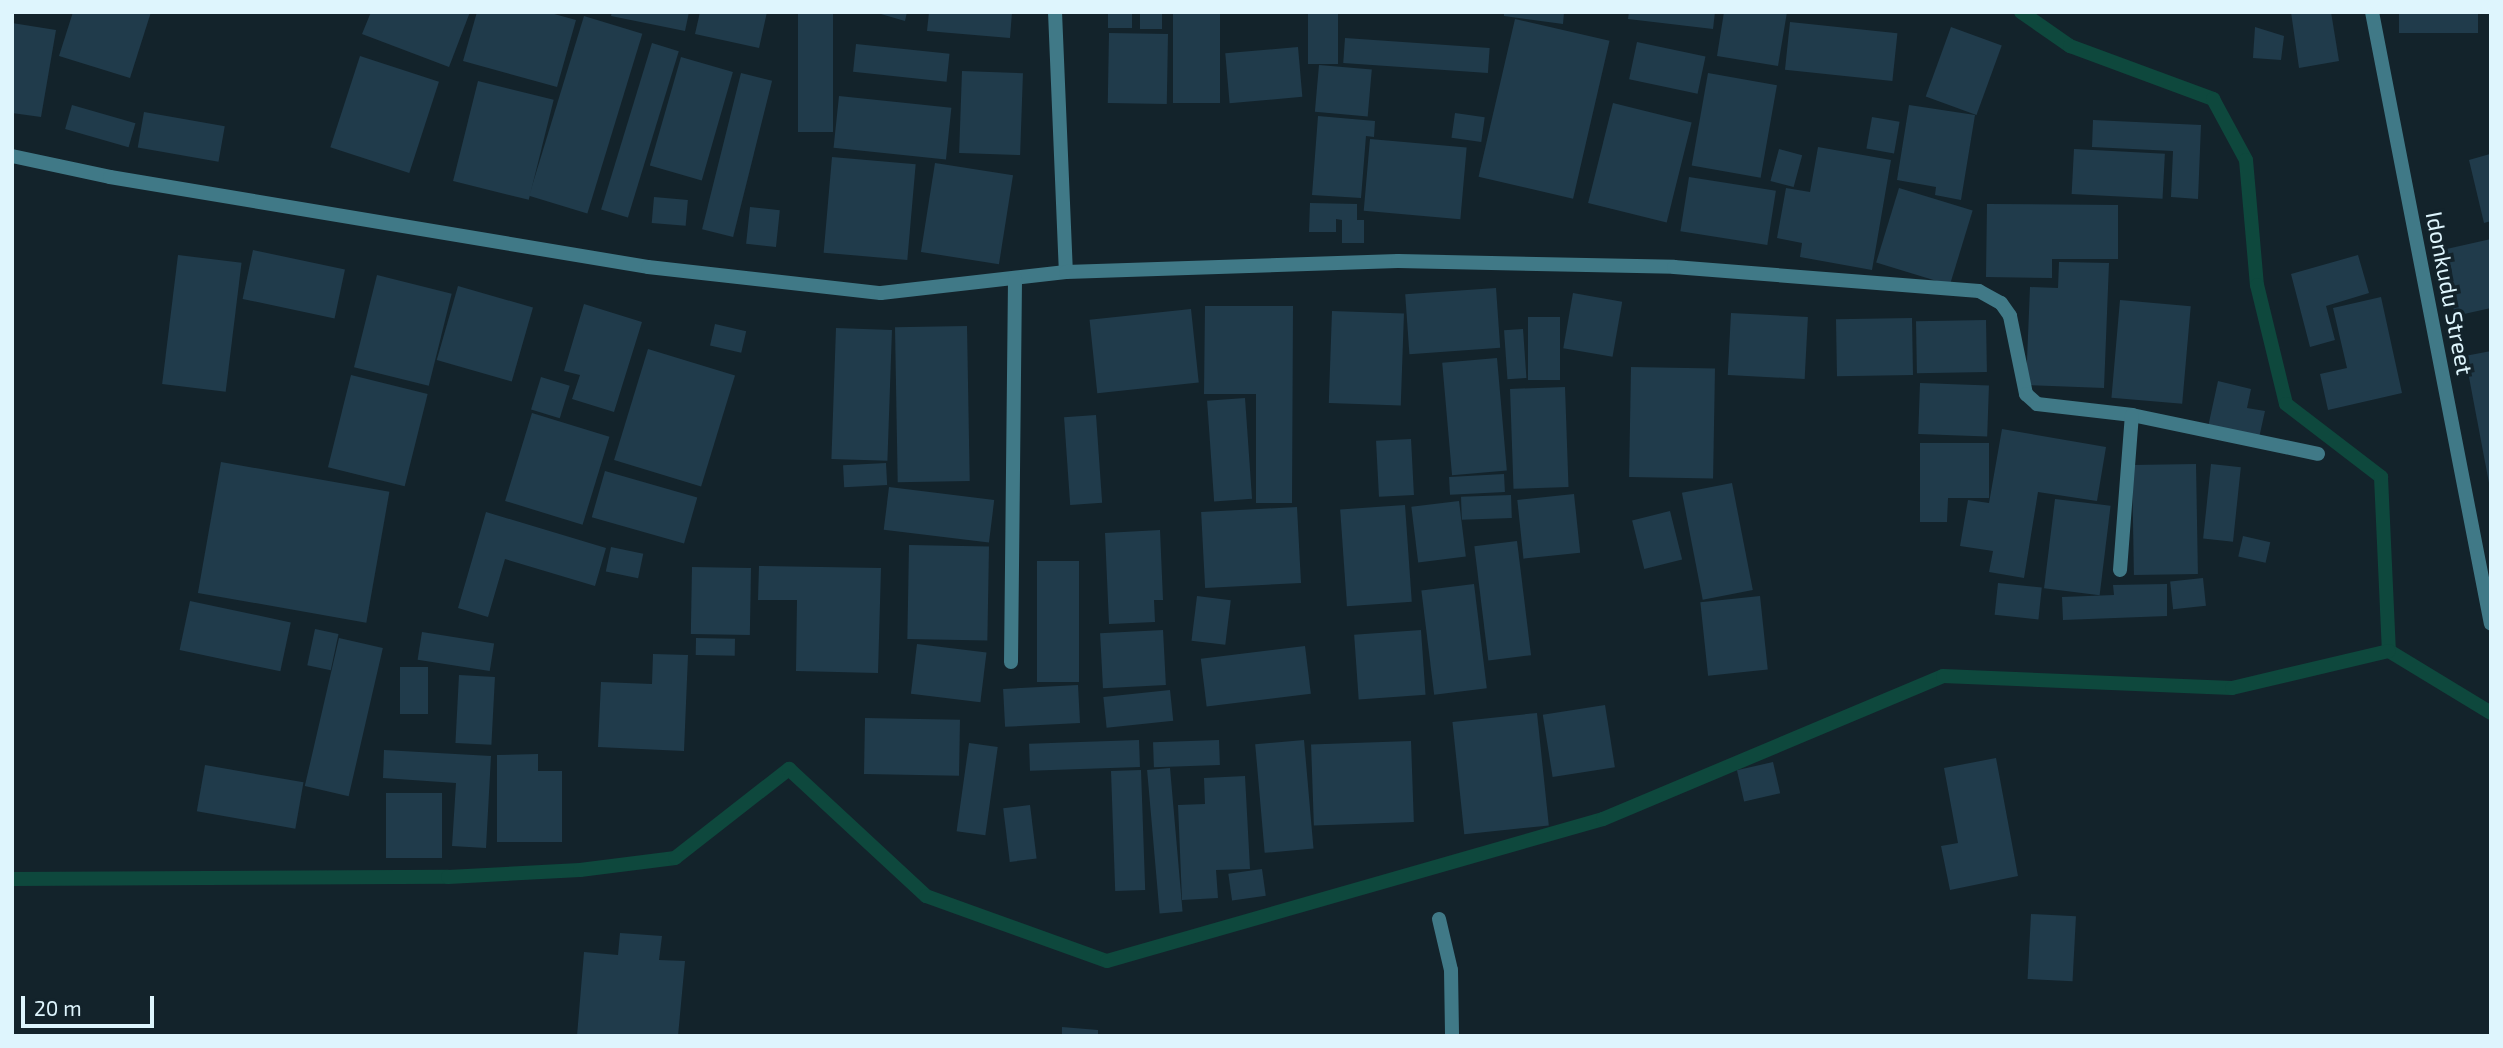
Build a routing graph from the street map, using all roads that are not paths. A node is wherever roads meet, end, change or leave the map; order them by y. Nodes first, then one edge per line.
1 (1055, 12) edge
2 (2372, 12) edge
3 (12, 156) edge
4 (1066, 272) junction
5 (1015, 278) junction
6 (2132, 415) junction
7 (2318, 454) dead end
8 (2120, 570) dead end
9 (2491, 624) edge
10 (1011, 662) dead end
11 (1439, 919) dead end
12 (1452, 1036) edge

1 - 4 street
2 - 9 street, Idonkudu Street
3 - 5 street
4 - 5 street
4 - 6 street
5 - 10 street
6 - 7 street
6 - 8 street
11 - 12 street

